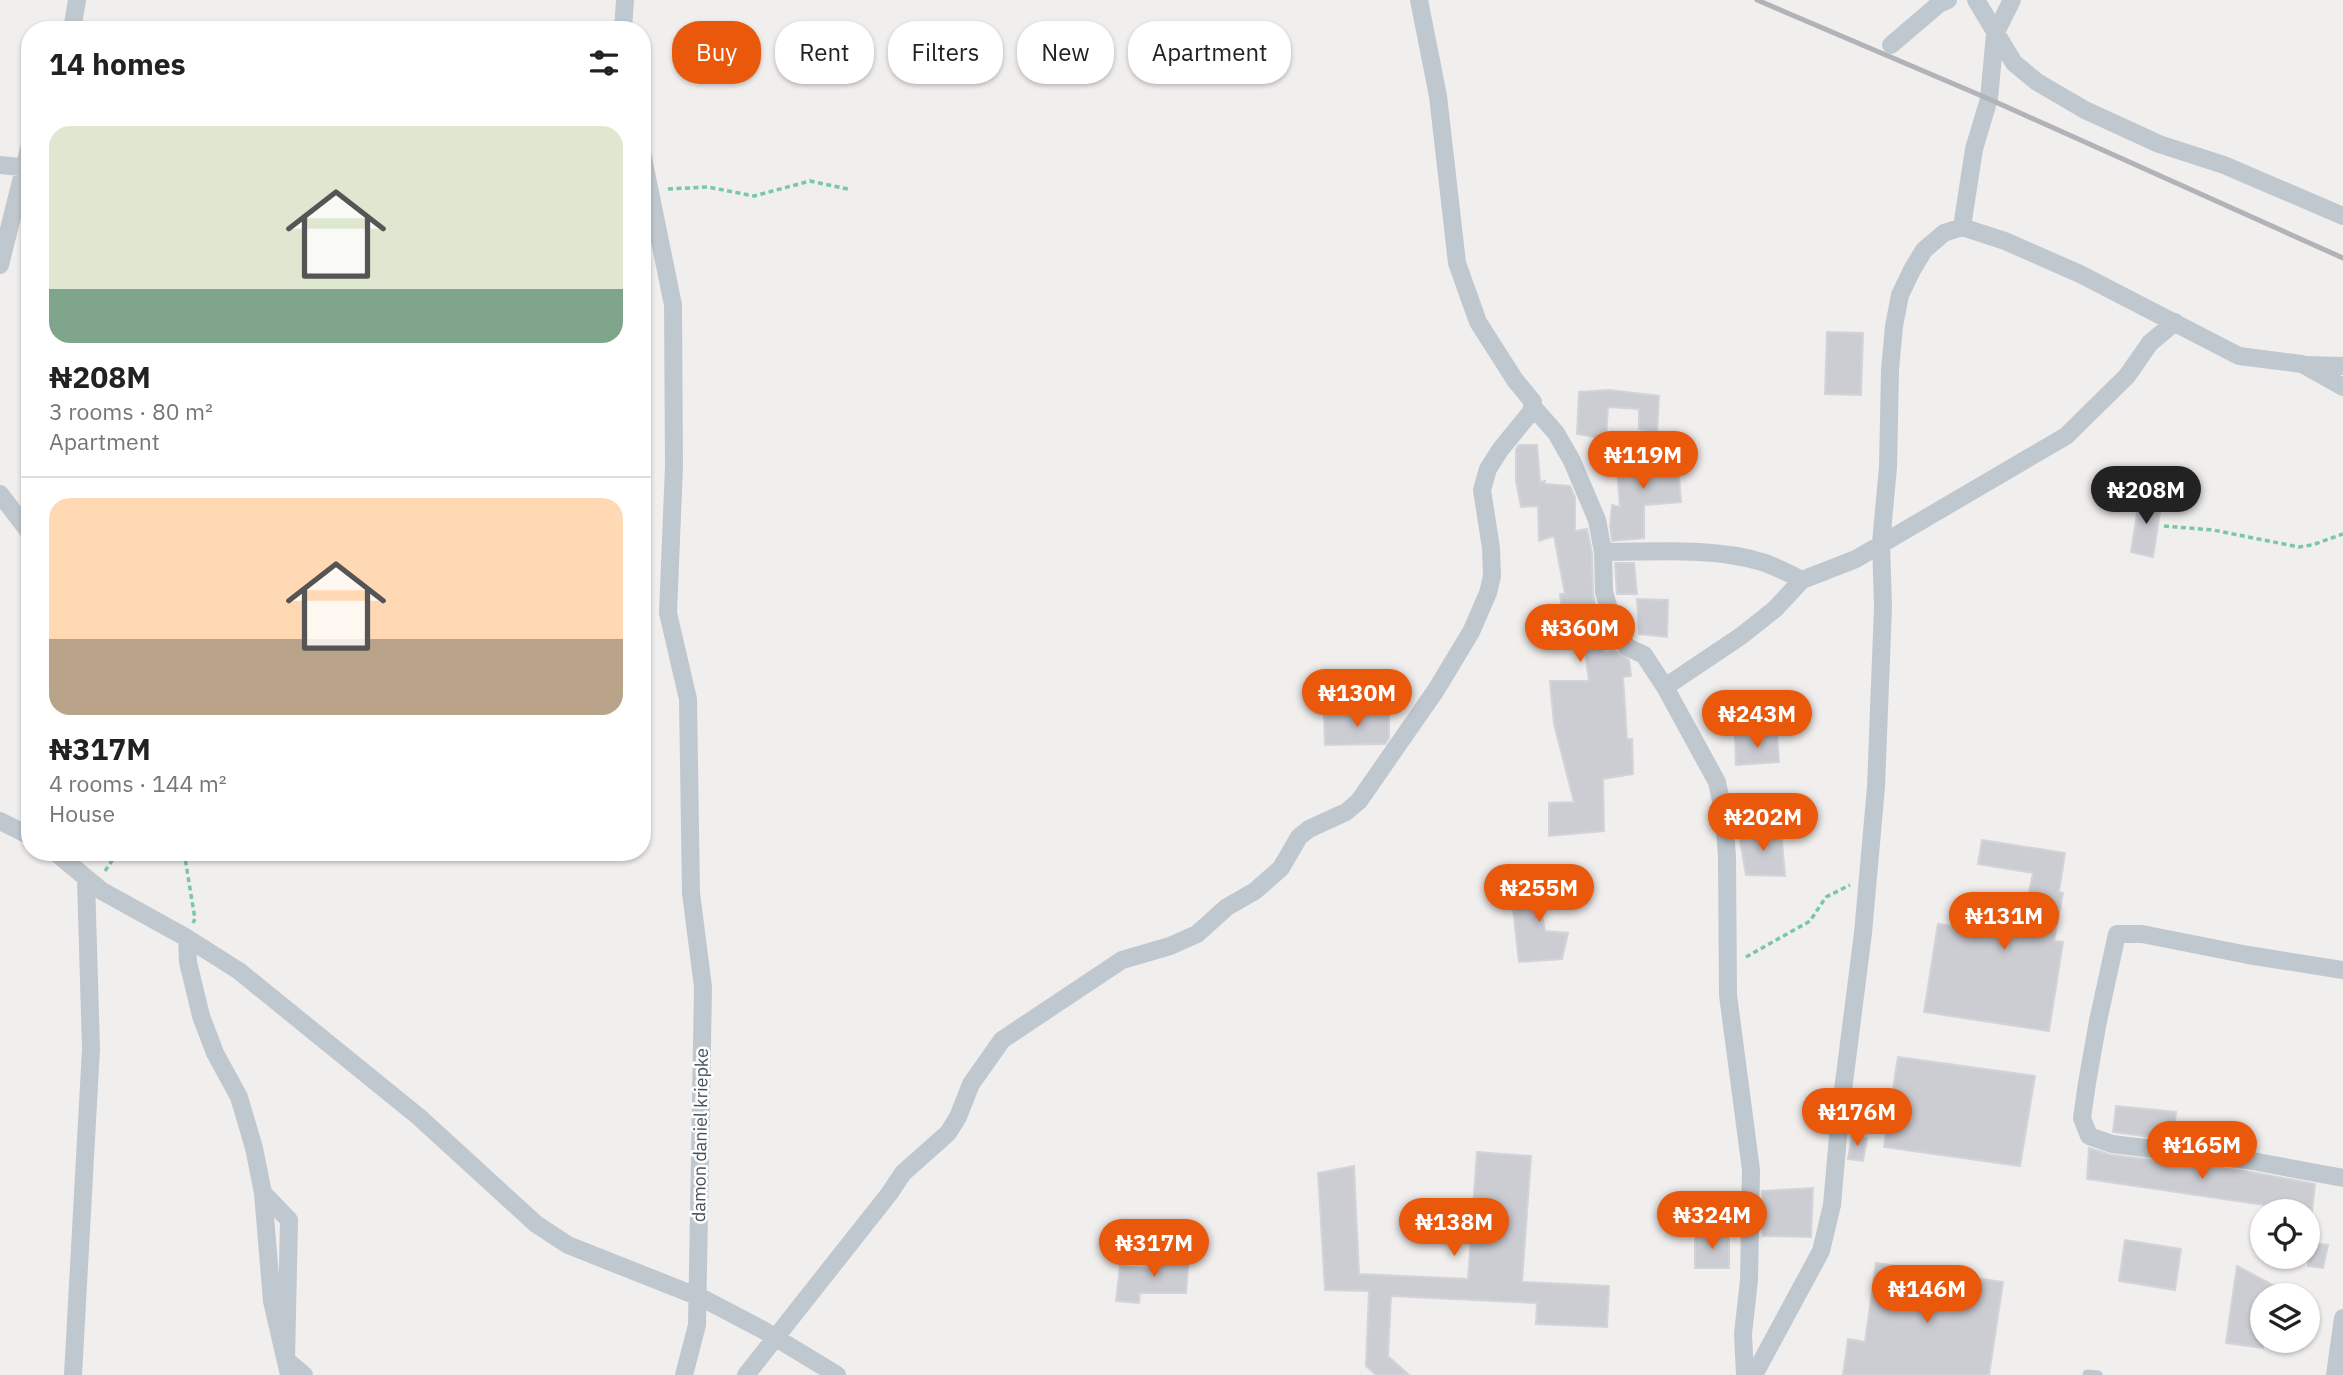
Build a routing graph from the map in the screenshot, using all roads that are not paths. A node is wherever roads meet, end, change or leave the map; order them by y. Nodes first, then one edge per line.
1 (77, 0) edge
2 (625, 0) edge
3 (1419, 0) edge
4 (1948, 0) edge
5 (1976, 0) edge
6 (2012, 0) edge
7 (74, 21) edge
8 (624, 21) edge
9 (1995, 34) junction
10 (1891, 45) dead end
11 (0, 165) edge
12 (21, 168) edge
13 (21, 187) edge
14 (651, 210) edge
15 (2343, 216) edge
16 (1962, 227) junction
17 (0, 265) edge
18 (2175, 322) junction
19 (2302, 365) junction
20 (2343, 366) edge
21 (2343, 387) edge
22 (1533, 407) junction
23 (0, 494) edge
24 (21, 521) edge
25 (1881, 542) junction
26 (1603, 552) junction
27 (1802, 580) junction
28 (1665, 687) junction
29 (0, 821) edge
30 (21, 832) edge
31 (66, 861) edge
32 (86, 878) junction
33 (187, 937) junction
34 (2343, 970) edge
35 (2343, 1178) edge
36 (697, 1297) junction
37 (2343, 1318) edge
38 (776, 1339) junction
39 (287, 1368) edge
40 (73, 1375) edge
41 (304, 1375) edge
42 (684, 1375) edge
43 (746, 1375) edge
44 (837, 1375) edge
45 (1745, 1375) edge
46 (1754, 1375) edge
47 (2335, 1375) edge

1 - 7 street
2 - 8 street
3 - 22 street
4 - 10 street
5 - 9 street
6 - 9 street
9 - 15 street
9 - 16 street
11 - 12 street
13 - 17 street
14 - 36 street, damon daniel kriepke
16 - 18 street
16 - 25 street
18 - 19 street
18 - 25 street
19 - 20 street
19 - 21 street
22 - 26 street
22 - 38 street
23 - 24 street
25 - 27 street
25 - 46 street
26 - 27 street
26 - 28 street
27 - 28 street
28 - 45 street
29 - 30 street
31 - 32 street
32 - 33 street
32 - 40 street
33 - 36 street
33 - 39 street
34 - 35 street
36 - 38 street
36 - 42 street, damon daniel kriepke
37 - 47 street
38 - 43 street
38 - 44 street
39 - 41 street

